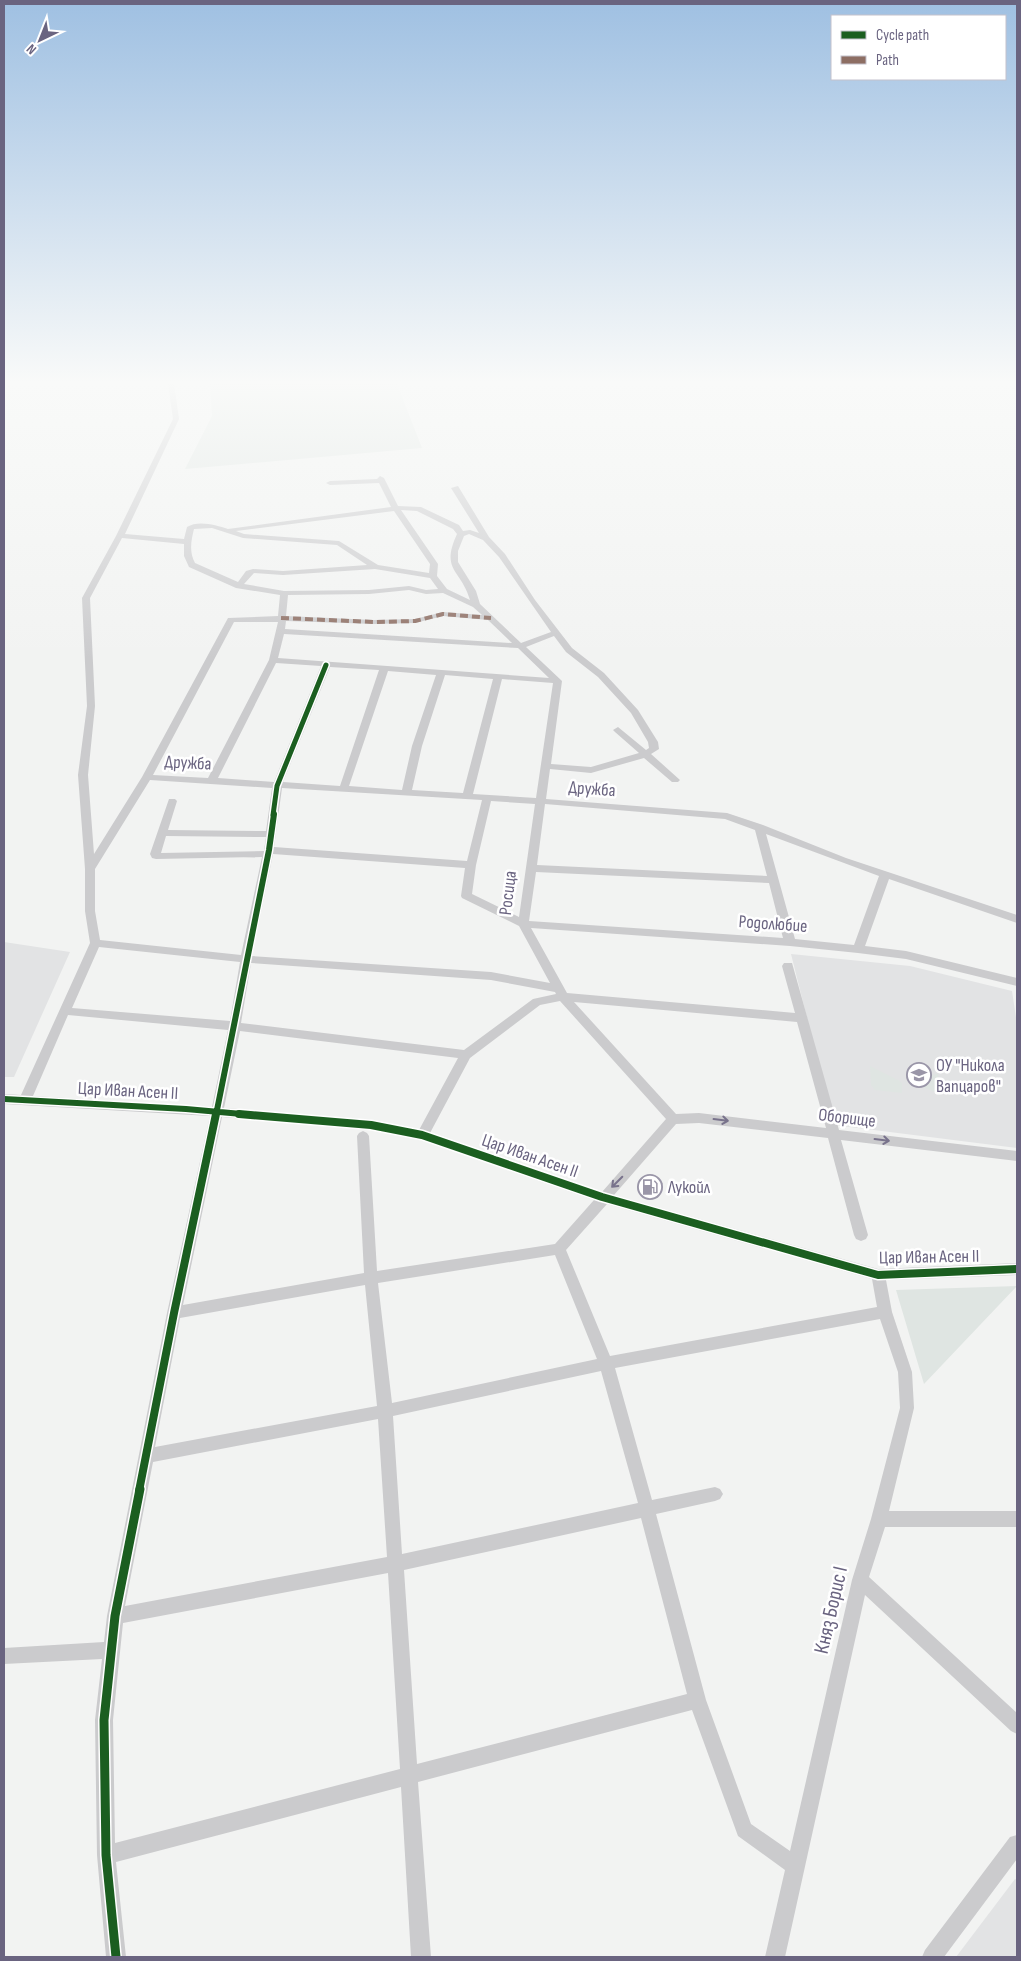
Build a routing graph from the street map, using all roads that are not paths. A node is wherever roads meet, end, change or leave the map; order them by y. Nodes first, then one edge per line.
1 (149, 476) edge
2 (330, 483) dead end
3 (455, 488) dead end
4 (396, 508) junction
5 (479, 526) junction
6 (228, 531) junction
7 (466, 533) junction
8 (120, 536) junction
9 (486, 538) junction
10 (187, 542) junction
11 (375, 567) junction
12 (433, 576) junction
13 (240, 586) junction
14 (444, 591) junction
15 (284, 593) junction
16 (476, 605) junction
17 (491, 618) junction
18 (281, 619) junction
19 (281, 631) junction
20 (555, 633) junction
21 (520, 646) junction
22 (273, 660) junction
23 (326, 665) junction
24 (384, 669) junction
25 (441, 674) junction
26 (498, 678) junction
27 (558, 681) junction
28 (618, 730) dead end
29 (644, 755) junction
30 (546, 766) junction
31 (147, 777) junction
32 (212, 780) junction
33 (675, 780) dead end
34 (277, 786) junction
35 (343, 790) junction
36 (406, 794) junction
37 (467, 797) junction
38 (487, 798) junction
39 (172, 801) dead end
40 (540, 801) junction
41 (759, 826) junction
42 (161, 833) junction
43 (271, 834) junction
44 (269, 852) junction
45 (470, 864) junction
46 (530, 868) junction
47 (90, 870) junction
48 (886, 874) junction
49 (774, 880) junction
50 (1016, 918) edge
51 (523, 924) junction
52 (790, 942) junction
53 (95, 943) junction
54 (858, 949) junction
55 (246, 959) junction
56 (788, 966) dead end
57 (1017, 982) edge
58 (560, 993) junction
59 (65, 1011) junction
60 (801, 1018) junction
61 (235, 1026) junction
62 (466, 1055) junction
63 (4, 1098) edge
64 (25, 1100) junction
65 (215, 1112) junction
66 (672, 1119) junction
67 (832, 1134) junction
68 (422, 1135) junction
69 (363, 1136) dead end
70 (1017, 1156) edge
71 (602, 1197) junction
72 (861, 1235) dead end
73 (559, 1249) junction
74 (1017, 1269) edge
75 (878, 1275) junction
76 (371, 1278) junction
77 (174, 1312) junction
78 (884, 1312) junction
79 (606, 1363) junction
80 (385, 1411) junction
81 (146, 1456) junction
82 (716, 1494) dead end
83 (647, 1509) junction
84 (879, 1519) junction
85 (1017, 1519) edge
86 (394, 1564) junction
87 (860, 1580) junction
88 (115, 1616) junction
89 (112, 1650) junction
90 (4, 1656) edge
91 (698, 1700) junction
92 (1017, 1725) edge
93 (409, 1777) junction
94 (1017, 1844) edge
95 (106, 1855) junction
96 (796, 1866) junction
97 (116, 1957) edge
98 (421, 1957) edge
99 (775, 1957) edge
100 (932, 1957) edge

1 - 8 street
2 - 4 street
3 - 5 street
4 - 6 street
4 - 7 street
4 - 12 street
5 - 7 street
5 - 9 street
6 - 10 street
6 - 11 street
7 - 9 street
7 - 16 street
8 - 10 street
8 - 47 street
9 - 20 street
10 - 13 street
11 - 12 street
11 - 13 street
12 - 14 street
13 - 15 street
14 - 15 street
14 - 16 street
15 - 18 street
16 - 17 street
17 - 18 street
17 - 21 street
18 - 19 street
18 - 31 street
19 - 21 street
19 - 22 street
20 - 21 street
20 - 29 street
21 - 27 street
22 - 23 street
22 - 32 street
23 - 24 street
23 - 34 street
24 - 25 street
24 - 35 street
25 - 26 street
25 - 36 street
26 - 27 street
26 - 37 street
27 - 30 street, Росица
28 - 29 street
29 - 30 street
29 - 33 street
30 - 40 street, Росица
31 - 32 street, Дружба
31 - 47 street
32 - 34 street, Дружба
34 - 35 street, Дружба
34 - 43 street
35 - 36 street, Дружба
36 - 37 street, Дружба
37 - 38 street, Дружба
38 - 40 street, Дружба
38 - 45 street
39 - 42 street
40 - 41 street, Дружба
40 - 46 street, Росица
41 - 48 street, Дружба
41 - 49 street
42 - 43 street
42 - 44 street
43 - 44 street
44 - 45 street
44 - 55 street
45 - 51 street
46 - 49 street
46 - 51 street, Росица
47 - 53 street
48 - 50 street, Дружба
48 - 54 street
49 - 52 street
51 - 52 street, Родолюбие
51 - 58 street, Росица
52 - 54 street, Родолюбие
53 - 55 street
53 - 59 street
54 - 57 street, Родолюбие
55 - 58 street
55 - 61 street
56 - 60 street
58 - 60 street
58 - 62 street
58 - 66 street, Росица
59 - 61 street
59 - 64 street
60 - 67 street
61 - 62 street
61 - 65 street
62 - 68 street
63 - 64 street, Цар Иван Асен II
64 - 65 street, Цар Иван Асен II
65 - 68 street, Цар Иван Асен II
65 - 77 street
66 -> 67 street, Оборище
66 -> 71 street
67 -> 70 street, Оборище
67 - 72 street
68 - 71 street, Цар Иван Асен II
69 - 76 street
71 - 73 street
71 - 75 street, Цар Иван Асен II
73 - 76 street
73 - 79 street
74 - 75 street, Цар Иван Асен II
75 - 78 street, Княз Борис I
76 - 77 street
76 - 80 street
77 - 81 street
78 - 79 street
78 - 84 street, Княз Борис I
79 - 80 street
79 - 83 street
80 - 81 street
80 - 86 street
81 - 88 street
82 - 83 street
83 - 86 street
83 - 91 street
84 - 85 street
84 - 87 street, Княз Борис I
86 - 88 street
86 - 93 street
87 - 92 street
87 - 96 street, Княз Борис I
88 - 89 street
89 - 90 street
89 - 95 street
91 - 93 street
91 - 96 street
93 - 95 street
93 - 98 street
94 - 100 street
95 - 97 street
96 - 99 street, Княз Борис I

